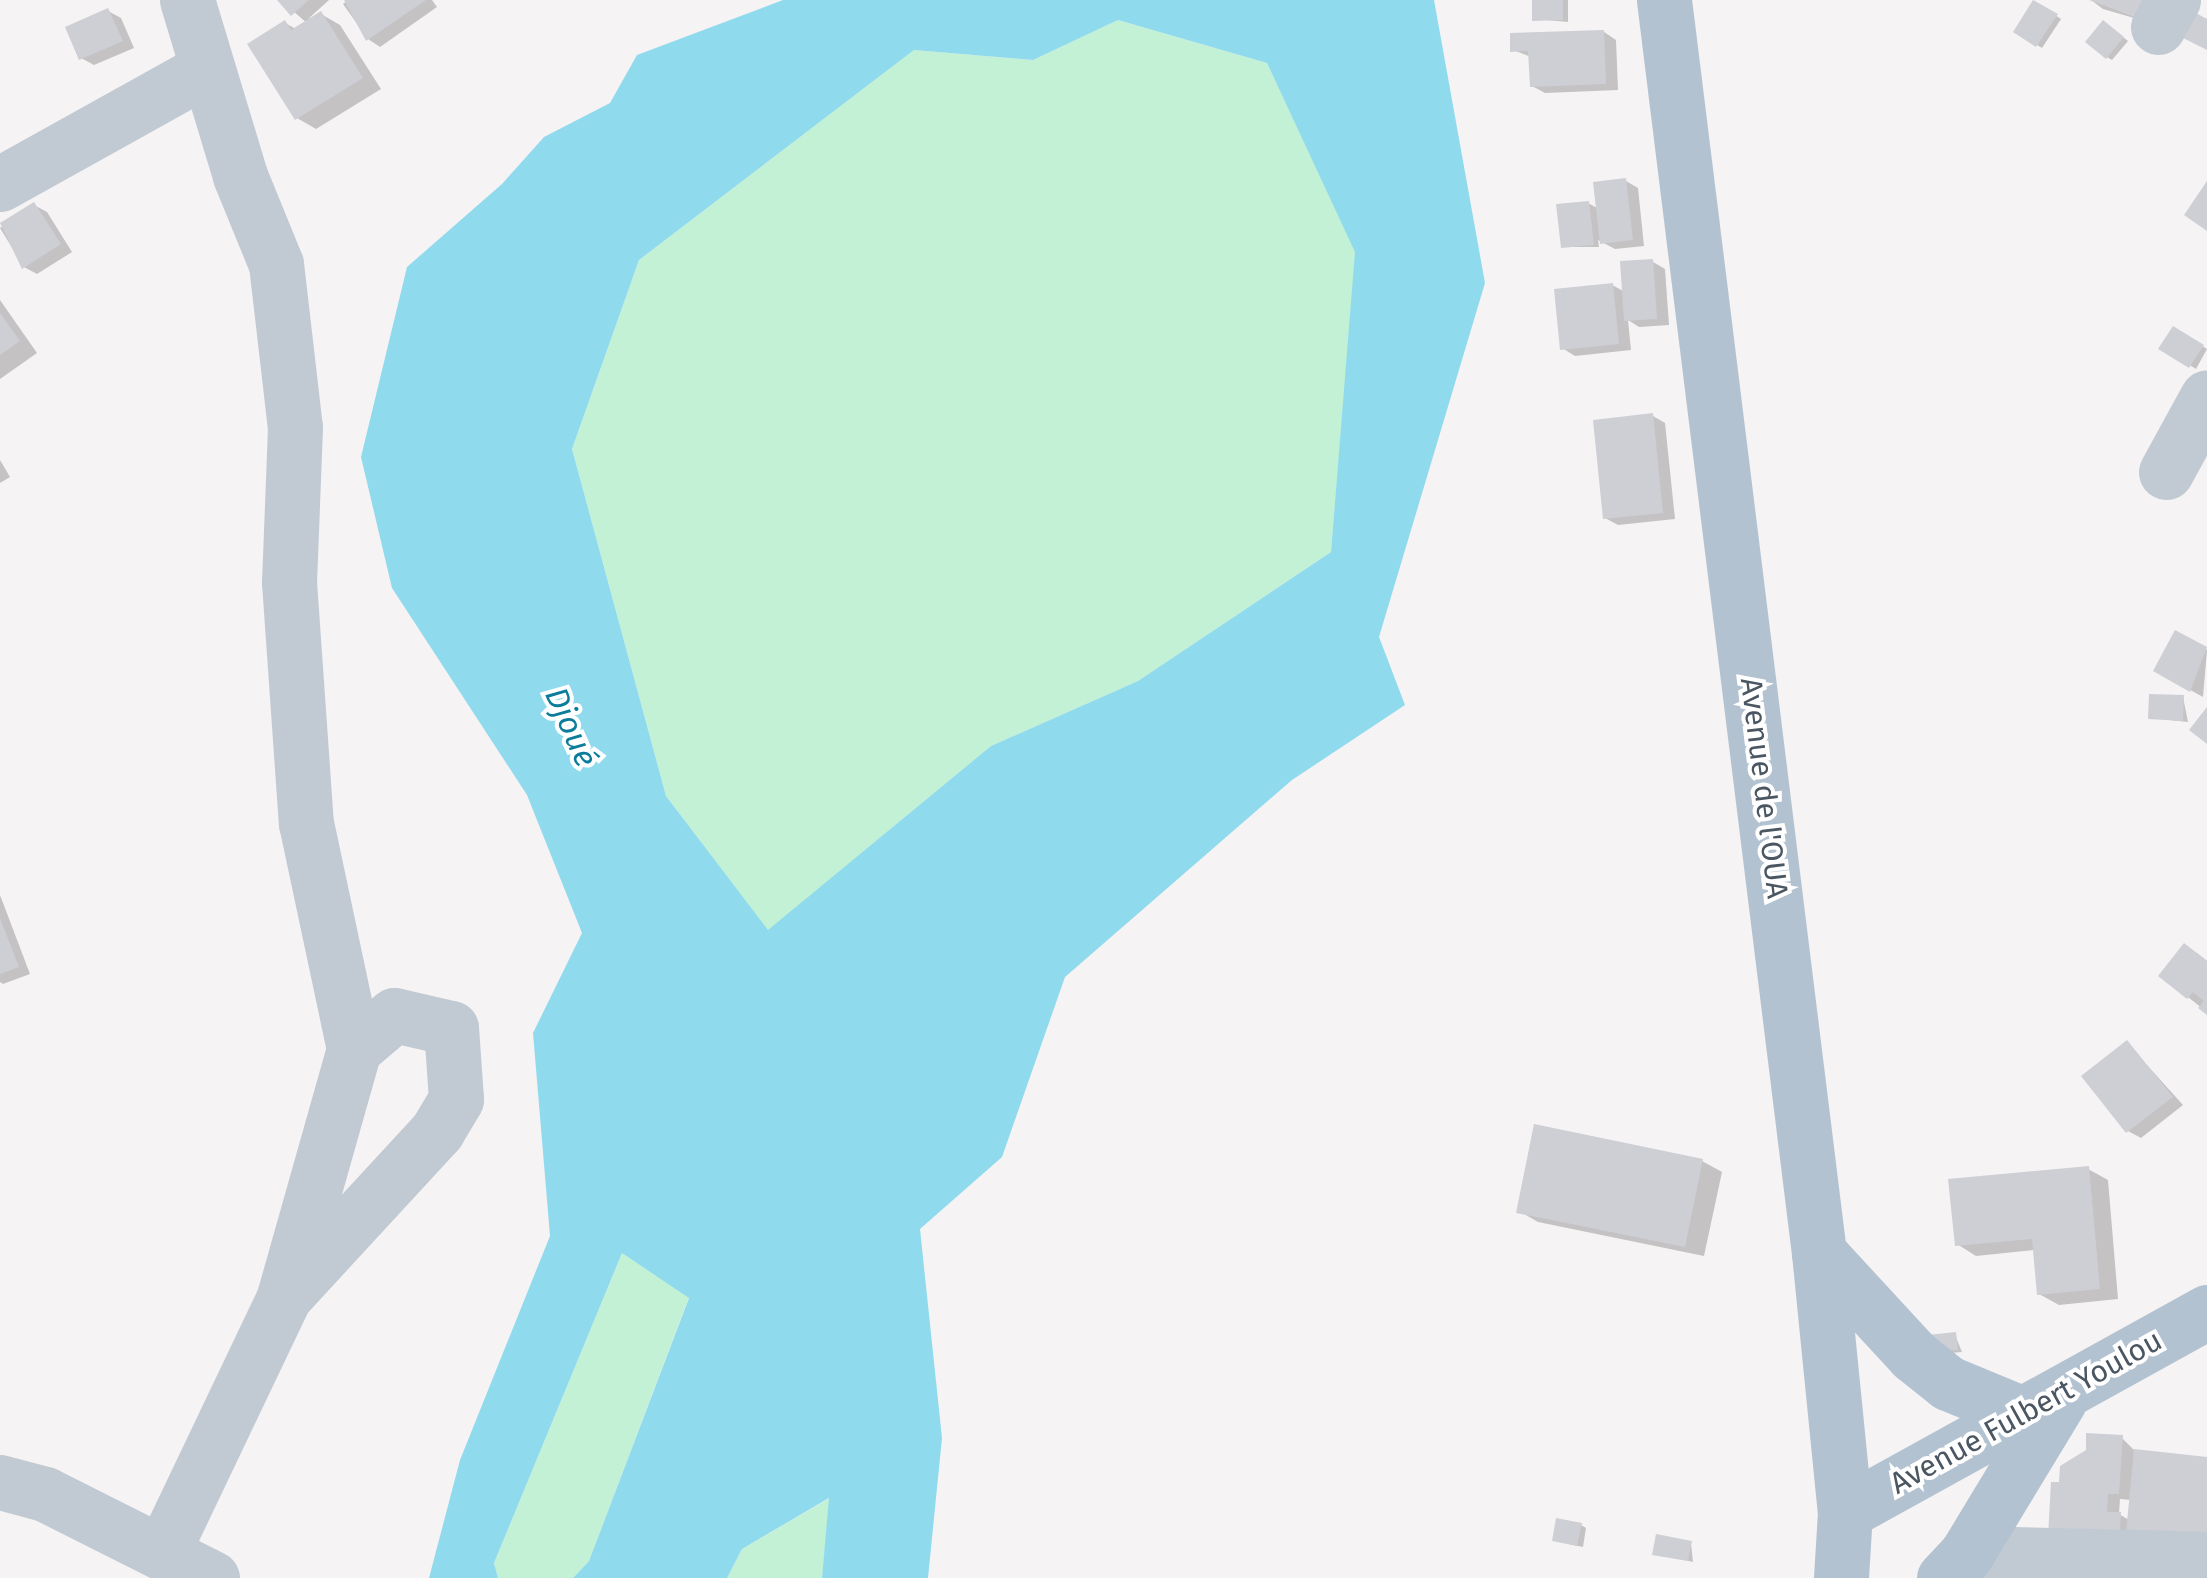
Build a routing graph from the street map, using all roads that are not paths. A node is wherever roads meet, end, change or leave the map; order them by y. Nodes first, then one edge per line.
1 (188, 0) edge
2 (1664, 0) edge
3 (207, 69) junction
4 (0, 184) edge
5 (2207, 397) edge
6 (2166, 472) dead end
7 (354, 1049) junction
8 (1819, 1253) junction
9 (284, 1297) junction
10 (2207, 1312) edge
11 (2045, 1406) junction
12 (0, 1482) edge
13 (1845, 1512) junction
14 (164, 1550) junction
15 (2207, 1559) edge
16 (1956, 1566) edge
17 (212, 1578) edge
18 (1842, 1578) edge

1 - 3 street
2 - 8 main road, Avenue de l'OUA
3 - 4 street
3 - 7 street
5 - 6 street
7 - 9 street
7 - 9 street
8 - 11 main road
8 - 13 main road, Avenue de l'OUA
9 - 14 street
10 - 11 main road, Avenue Fulbert Youlou
11 - 13 main road, Avenue Fulbert Youlou
11 - 16 main road
12 - 14 street
13 - 18 main road, Avenue de l'OUA
14 - 17 street
15 - 16 street

